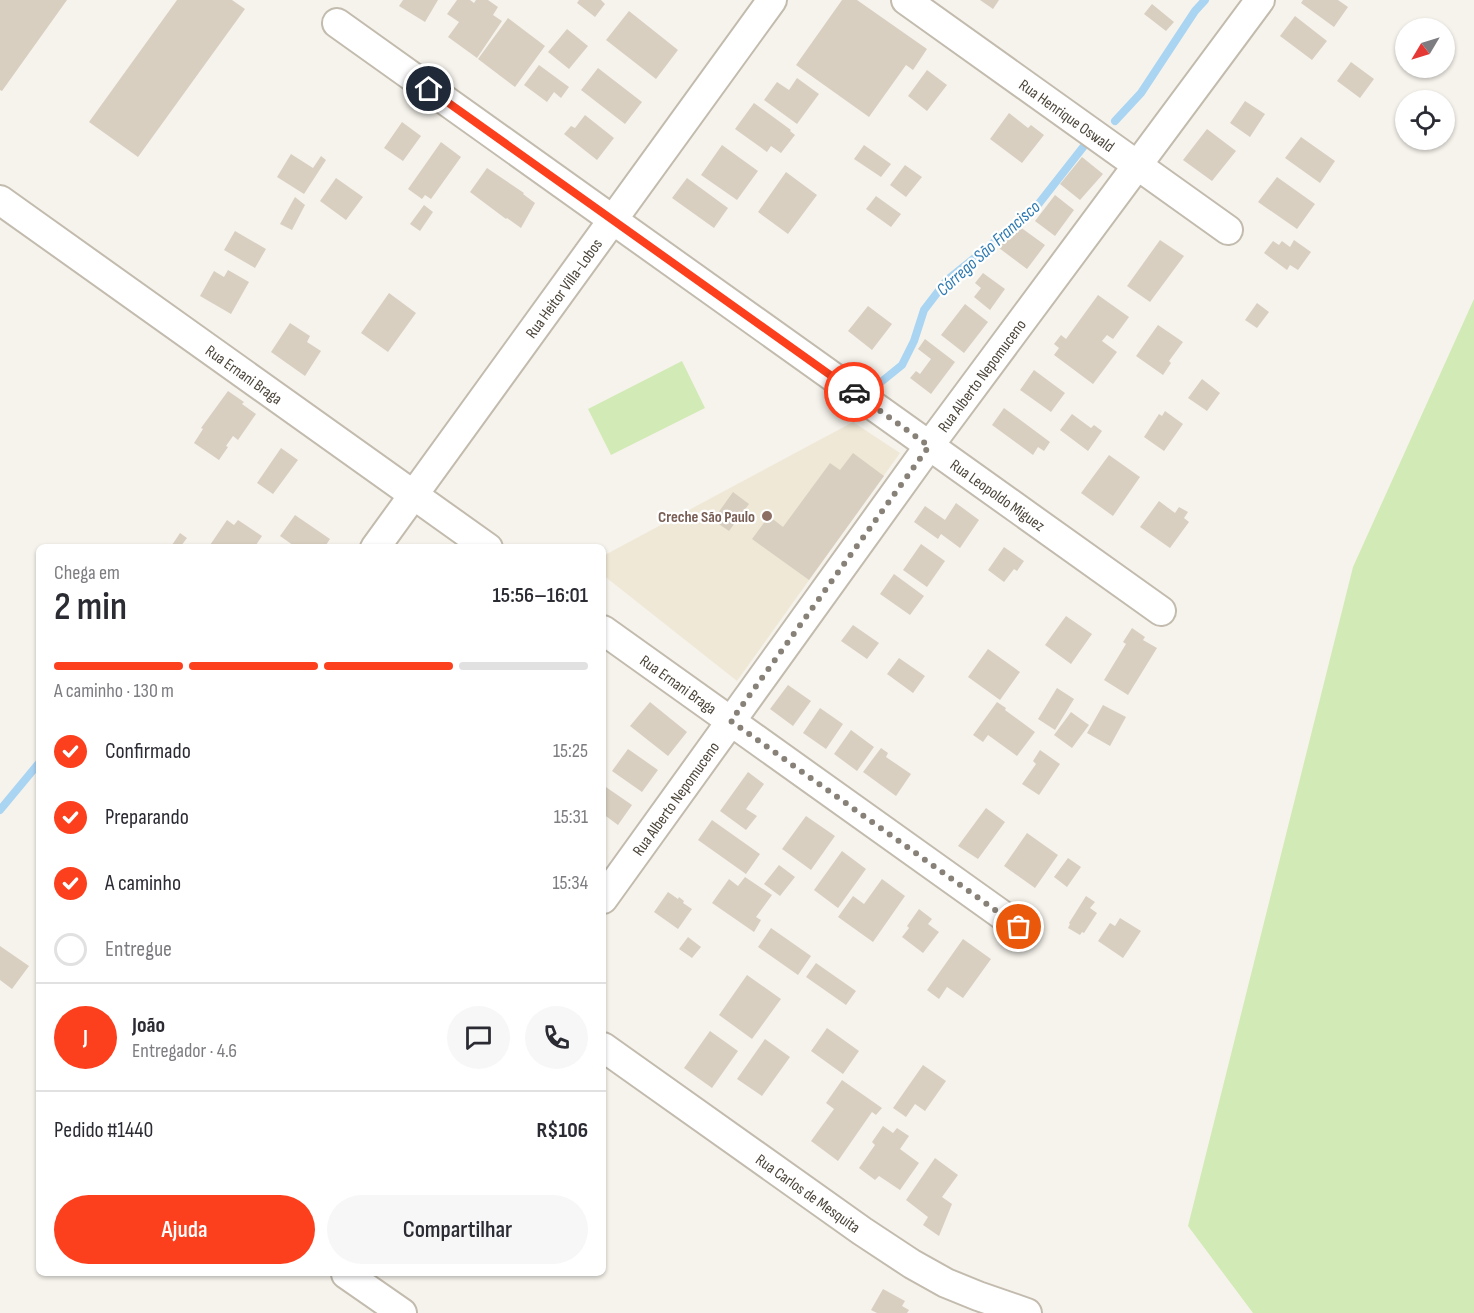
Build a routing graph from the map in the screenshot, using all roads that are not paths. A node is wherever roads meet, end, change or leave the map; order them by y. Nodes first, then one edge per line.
1 (772, 0) edge
2 (906, 0) edge
3 (1260, 0) edge
4 (337, 23) dead end
5 (1137, 165) junction
6 (0, 200) edge
7 (612, 220) junction
8 (1228, 230) dead end
9 (929, 446) junction
10 (413, 494) junction
11 (378, 544) edge
12 (482, 544) edge
13 (1161, 611) dead end
14 (606, 632) edge
15 (731, 721) junction
16 (606, 895) edge
17 (1019, 927) dead end
18 (606, 1049) edge
19 (349, 1276) edge
20 (402, 1313) edge
21 (1028, 1313) edge

1 - 7 street, Rua Heitor Villa-Lobos
2 - 5 street, Rua Henrique Oswald
3 - 5 street, Rua Alberto Nepomuceno
4 - 7 street, Rua Leopoldo Miguez
5 - 8 street, Rua Henrique Oswald
5 - 9 street, Rua Alberto Nepomuceno
6 - 10 street, Rua Ernani Braga
7 - 9 street, Rua Leopoldo Miguez
7 - 10 street, Rua Heitor Villa-Lobos
9 - 13 street, Rua Leopoldo Miguez
9 - 15 street, Rua Alberto Nepomuceno
10 - 11 street, Rua Heitor Villa-Lobos
10 - 12 street, Rua Ernani Braga
14 - 15 street, Rua Ernani Braga
15 - 16 street, Rua Alberto Nepomuceno
15 - 17 street, Rua Ernani Braga
18 - 21 street, Rua Carlos de Mesquita
19 - 20 street

